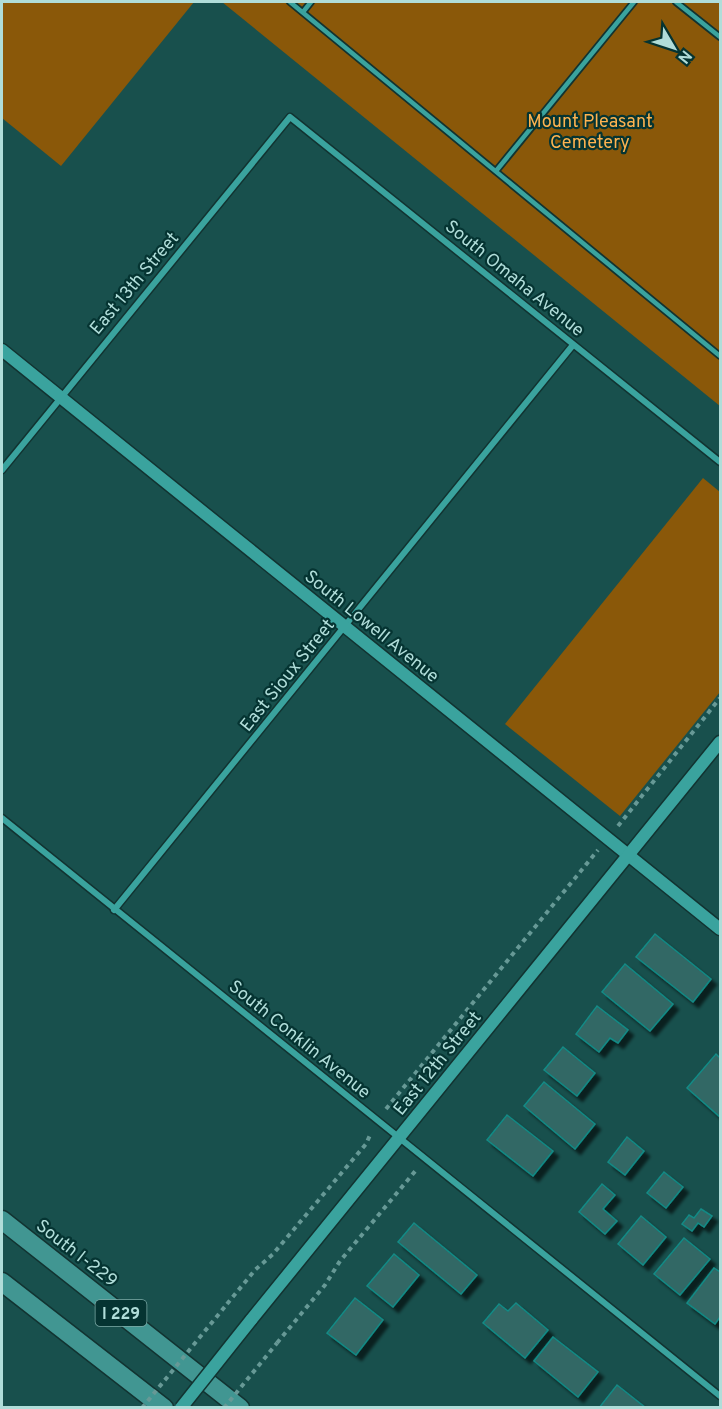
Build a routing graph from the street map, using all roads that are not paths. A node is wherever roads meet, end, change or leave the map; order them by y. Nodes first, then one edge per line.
1 (290, 2) edge
2 (311, 2) edge
3 (634, 2) edge
4 (676, 2) edge
5 (303, 12) junction
6 (720, 37) edge
7 (290, 117) joint
8 (496, 171) junction
9 (573, 345) junction
10 (2, 350) edge
11 (720, 356) edge
12 (60, 397) junction
13 (720, 462) edge
14 (2, 470) edge
15 (345, 628) junction
16 (720, 742) edge
17 (2, 819) edge
18 (629, 856) junction
19 (114, 910) junction
20 (720, 929) edge
21 (399, 1137) junction
22 (2, 1220) edge
23 (2, 1282) edge
24 (132, 1321) junction
25 (126, 1378) junction
26 (720, 1396) edge
27 (159, 1407) edge
28 (164, 1407) edge
29 (181, 1407) edge
30 (240, 1407) edge
31 (255, 1407) edge

1 - 5 lane
2 - 5 lane
3 - 8 lane
4 - 6 lane
5 - 8 lane
7 - 9 street, South Omaha Avenue
7 - 12 street, East 13th Street
8 - 11 lane
9 - 13 street, South Omaha Avenue
9 - 15 street, East Sioux Street
10 - 12 street, South Lowell Avenue
12 - 14 street, East 13th Street
12 - 15 street, South Lowell Avenue
15 - 18 street, South Lowell Avenue
15 - 19 street, East Sioux Street
16 - 18 street, East 12th Street
17 - 19 street, South Conklin Avenue
18 - 20 street, South Lowell Avenue
18 - 21 street, East 12th Street
19 - 21 street, South Conklin Avenue
21 - 26 street, South Conklin Avenue
21 - 29 street, East 12th Street, bridge
22 - 24 highway, South I-229 / I 229
23 - 25 highway, I 229
24 - 30 highway, South I-229 / I 229
24 - 31 highway
25 - 27 highway
25 - 28 highway, I 229

